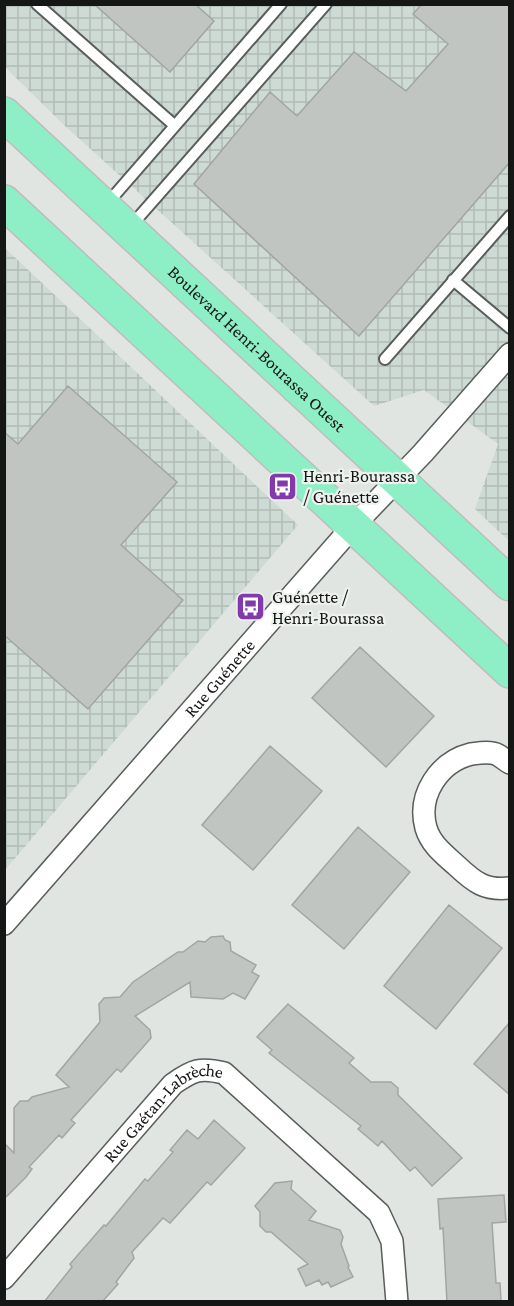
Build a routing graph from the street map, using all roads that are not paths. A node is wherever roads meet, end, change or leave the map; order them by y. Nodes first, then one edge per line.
1 (37, 4) edge
2 (281, 4) edge
3 (326, 4) edge
4 (4, 114) edge
5 (174, 125) junction
6 (4, 202) edge
7 (104, 207) junction
8 (510, 216) edge
9 (128, 228) junction
10 (453, 280) junction
11 (510, 328) edge
12 (510, 354) edge
13 (385, 359) dead end
14 (398, 479) junction
15 (354, 525) junction
16 (510, 584) edge
17 (510, 671) edge
18 (510, 763) edge
19 (510, 888) edge
20 (4, 924) edge
21 (4, 1278) edge
22 (397, 1302) edge

1 - 5 lane
2 - 5 lane
3 - 9 lane
4 - 7 main road, Boulevard Henri-Bourassa Ouest
5 - 7 lane
6 - 15 main road
7 - 9 main road, Boulevard Henri-Bourassa Ouest
8 - 10 lane
9 - 14 main road, Boulevard Henri-Bourassa Ouest
10 - 11 lane
10 - 13 lane
12 - 14 street, Rue Guénette
14 - 15 street, Rue Guénette
14 - 16 main road, Boulevard Henri-Bourassa Ouest
15 - 17 main road
15 - 20 street, Rue Guénette
18 - 19 street
21 - 22 street, Rue Gaétan-Labrèche

